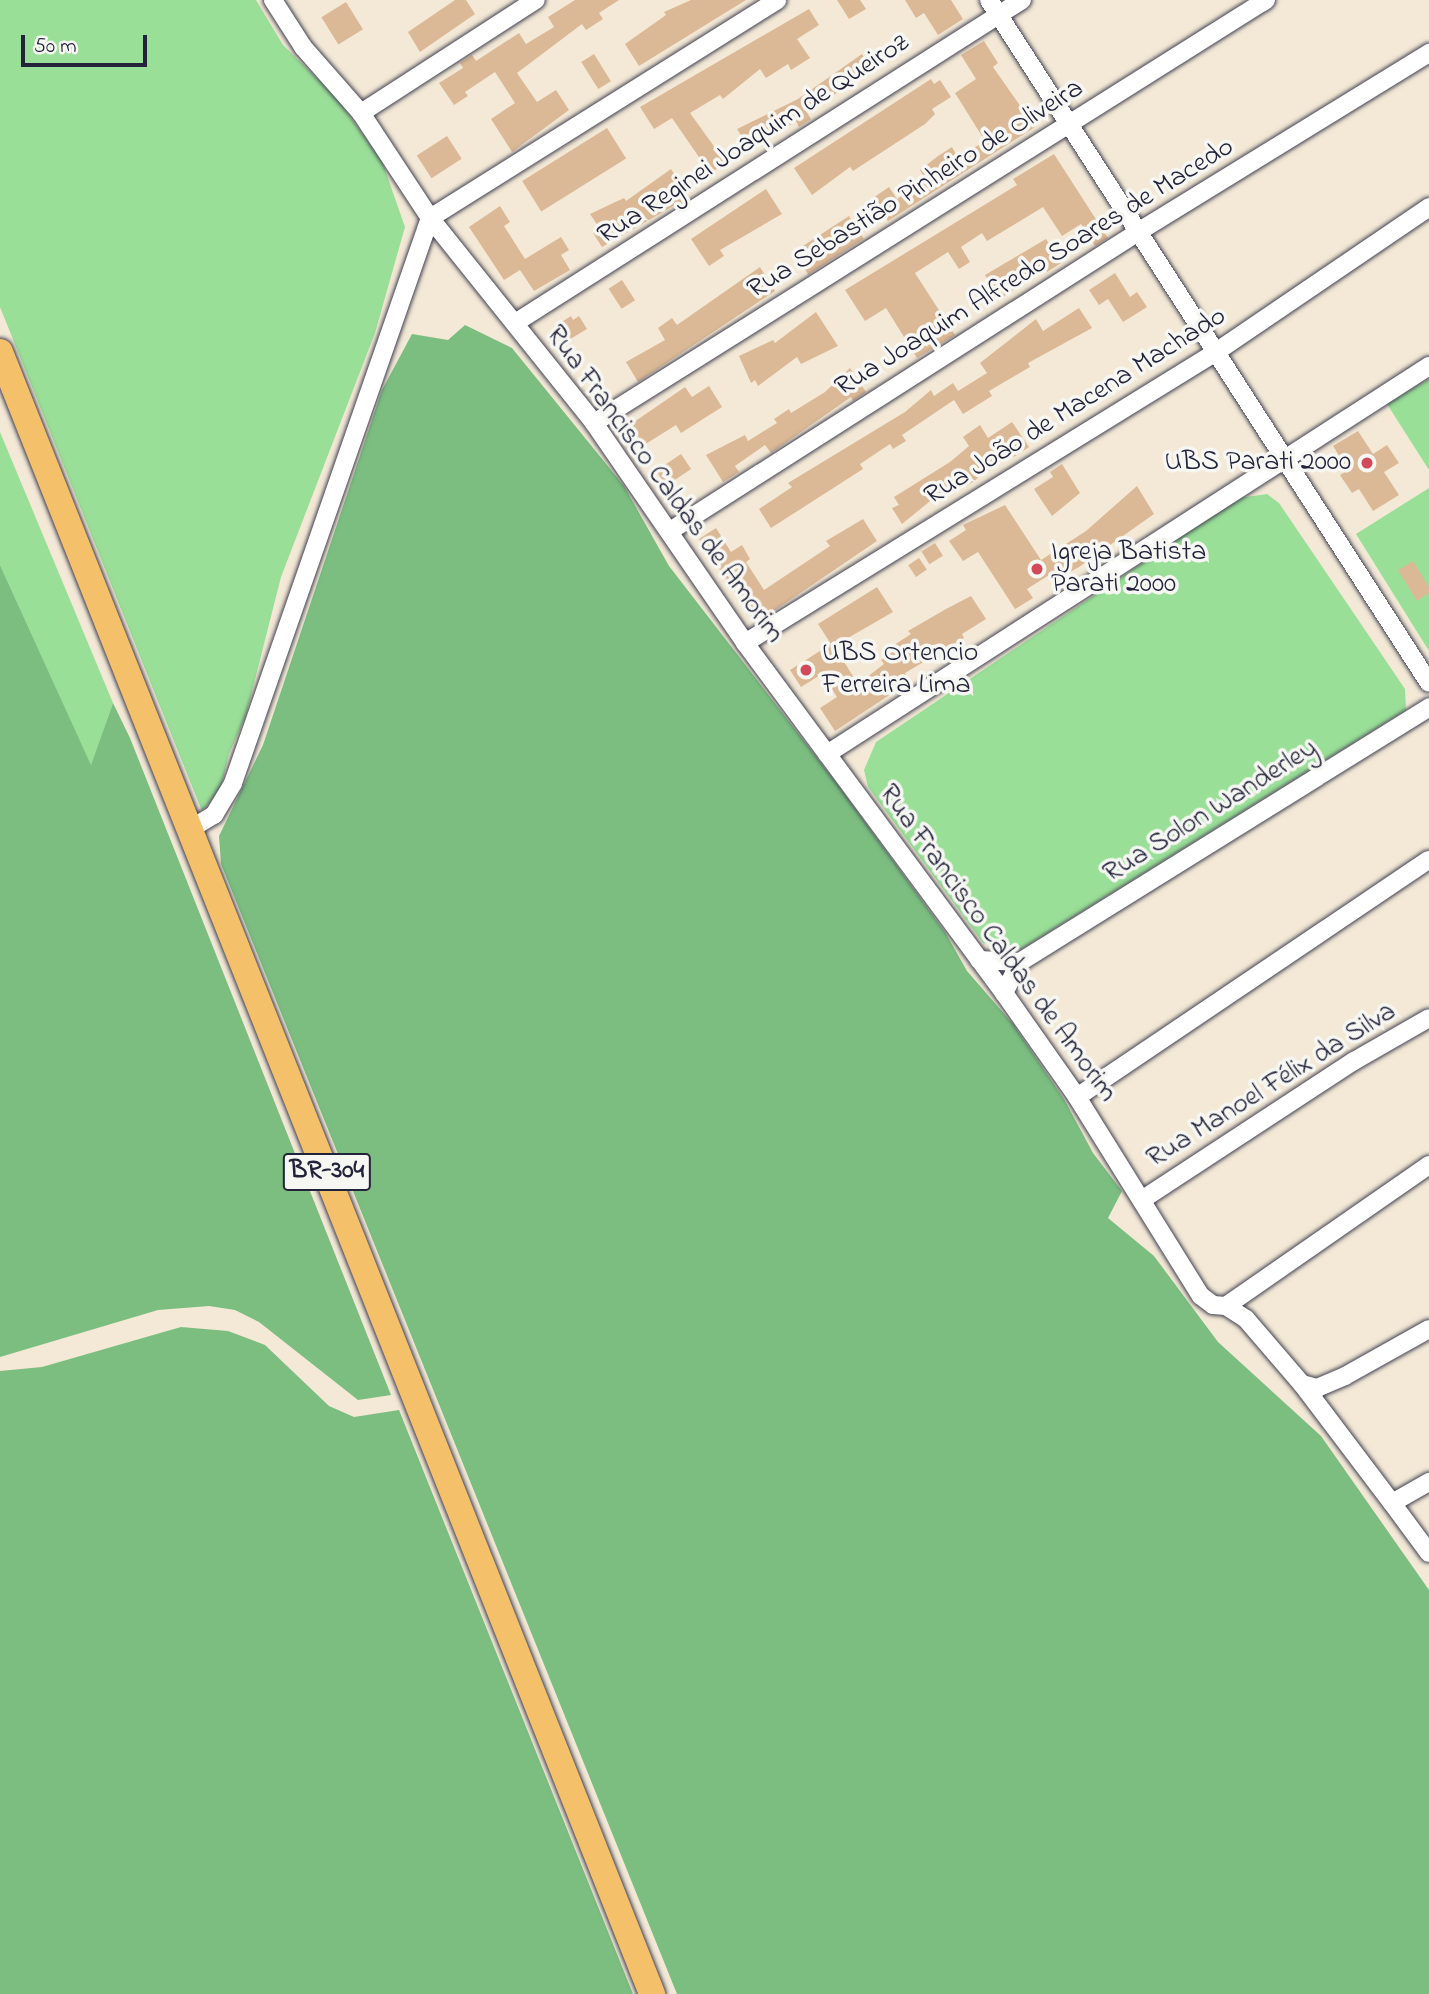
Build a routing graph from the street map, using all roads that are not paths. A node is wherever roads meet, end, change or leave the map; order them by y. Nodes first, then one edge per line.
1 (536, 0) edge
2 (778, 0) edge
3 (1022, 0) edge
4 (1266, 0) edge
5 (280, 2) edge
6 (994, 7) edge
7 (1429, 53) edge
8 (361, 113) junction
9 (1069, 125) junction
10 (1429, 206) edge
11 (430, 218) junction
12 (1138, 232) junction
13 (515, 323) junction
14 (0, 352) edge
15 (1216, 352) junction
16 (1429, 366) edge
17 (594, 424) junction
18 (1284, 457) junction
19 (670, 531) junction
20 (745, 643) junction
21 (1429, 683) edge
22 (1429, 707) edge
23 (827, 754) junction
24 (192, 828) junction
25 (1429, 860) edge
26 (979, 960) junction
27 (1020, 962) junction
28 (1004, 993) junction
29 (1429, 1018) edge
30 (1077, 1097) junction
31 (1429, 1165) edge
32 (1143, 1199) junction
33 (1226, 1306) junction
34 (1429, 1329) edge
35 (1302, 1384) junction
36 (1429, 1482) edge
37 (1392, 1503) junction
38 (1429, 1553) edge
39 (652, 1994) edge

1 - 8 street
2 - 11 street
3 - 6 street, Rua Reginei Joaquim de Queiroz
4 - 9 street, Rua Sebastião Pinheiro de Oliveira
5 - 8 street, Rua Francisco Caldas de Amorim
6 - 9 street
6 - 13 street, Rua Reginei Joaquim de Queiroz
7 - 12 street, Rua Joaquim Alfredo Soares de Macedo
8 - 11 street, Rua Francisco Caldas de Amorim
9 - 12 street
9 - 17 street, Rua Sebastião Pinheiro de Oliveira
10 - 15 street, Rua João de Macena Machado
11 - 13 street, Rua Francisco Caldas de Amorim
11 - 24 street
12 - 15 street
12 - 19 street, Rua Joaquim Alfredo Soares de Macedo
13 - 17 street, Rua Francisco Caldas de Amorim
14 - 24 highway, BR-304
15 - 18 street
15 - 20 street, Rua João de Macena Machado
16 - 18 street
17 - 19 street, Rua Francisco Caldas de Amorim
18 - 21 street
18 - 23 street
19 - 20 street, Rua Francisco Caldas de Amorim
20 - 23 street, Rua Francisco Caldas de Amorim
22 - 27 street, Rua Solon Wanderley
23 - 26 street, Rua Francisco Caldas de Amorim
24 - 39 highway, BR-304
25 - 30 street
26 - 27 street
26 - 28 street, Rua Francisco Caldas de Amorim
27 - 28 street
28 - 30 street, Rua Francisco Caldas de Amorim
29 - 32 street, Rua Manoel Félix da Silva
30 - 32 street, Rua Francisco Caldas de Amorim
31 - 33 street
32 - 33 street, Rua Francisco Caldas de Amorim
33 - 35 street, Rua Francisco Caldas de Amorim
34 - 35 street
35 - 37 street, Rua Francisco Caldas de Amorim
36 - 37 street
37 - 38 street, Rua Francisco Caldas de Amorim

